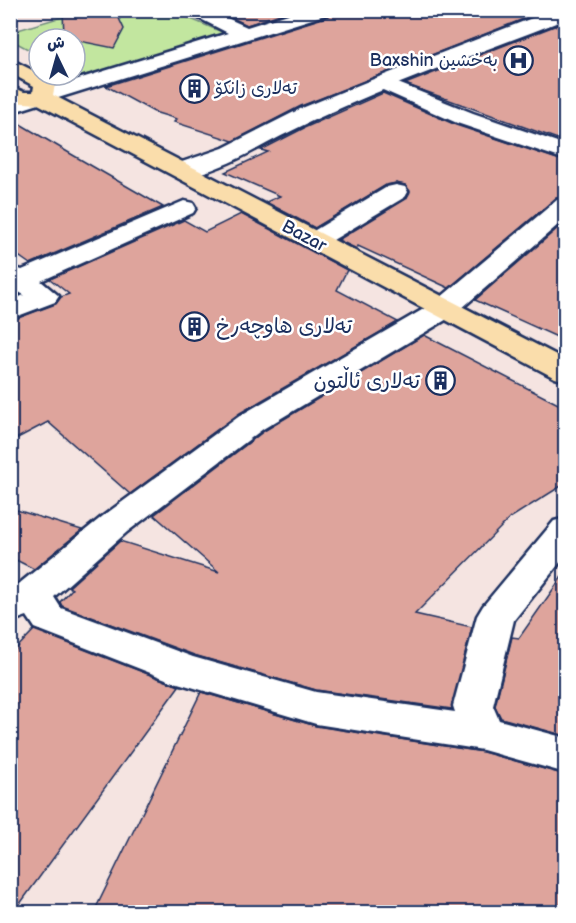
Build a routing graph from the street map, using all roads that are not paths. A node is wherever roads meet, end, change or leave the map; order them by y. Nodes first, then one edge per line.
1 (192, 10) edge
2 (322, 10) edge
3 (566, 12) edge
4 (246, 34) junction
5 (10, 65) edge
6 (383, 83) junction
7 (10, 92) edge
8 (42, 98) junction
9 (10, 107) edge
10 (566, 153) edge
11 (181, 170) junction
12 (396, 192) dead end
13 (566, 206) edge
14 (184, 208) dead end
15 (314, 241) junction
16 (15, 277) edge
17 (444, 309) junction
18 (10, 311) edge
19 (566, 372) edge
20 (566, 530) edge
21 (22, 601) edge
22 (483, 733) junction
23 (566, 756) edge

1 - 4 street
2 - 4 street
3 - 6 street
4 - 8 street
5 - 8 main road
6 - 10 street
6 - 11 street
7 - 8 main road, Bazar
8 - 9 street
8 - 11 main road, Bazar
11 - 15 main road, Bazar
12 - 15 street
13 - 17 street
14 - 16 street
15 - 17 main road, Bazar
16 - 18 street
17 - 19 main road, Bazar
17 - 21 street
20 - 22 street
21 - 22 street
22 - 23 street

